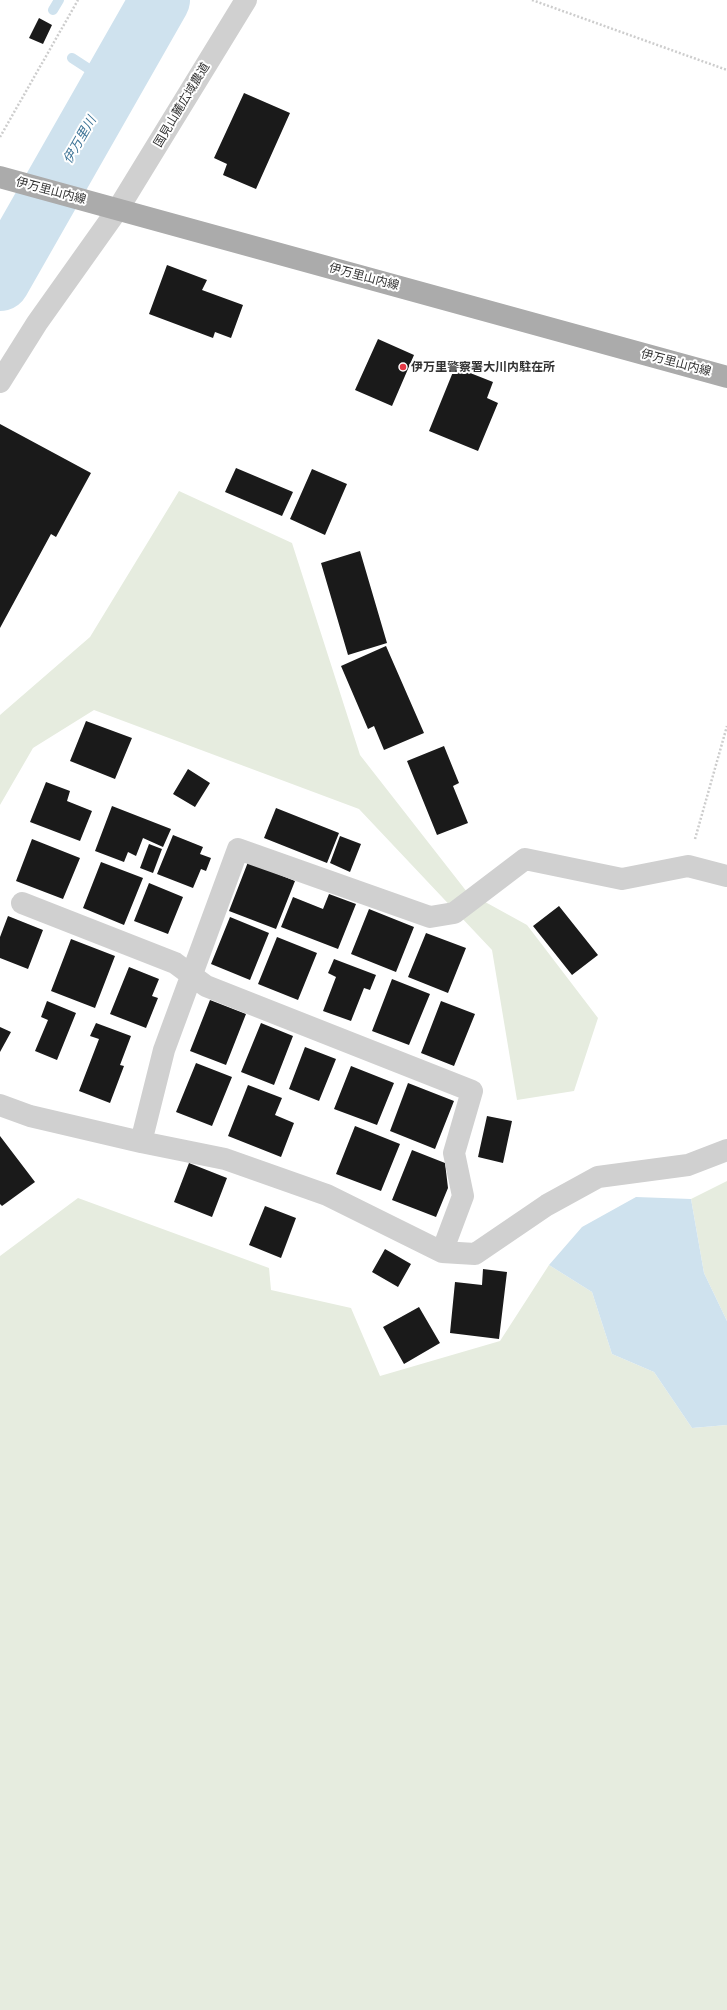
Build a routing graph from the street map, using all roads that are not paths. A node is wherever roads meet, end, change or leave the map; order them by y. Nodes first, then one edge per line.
1 (246, 0) edge
2 (0, 177) edge
3 (112, 208) junction
4 (727, 377) edge
5 (0, 382) edge
6 (727, 876) edge
7 (22, 903) dead end
8 (191, 976) junction
9 (0, 1105) edge
10 (141, 1142) junction
11 (727, 1150) edge
12 (442, 1252) junction

1 - 3 street, 国見山麓広域農道
2 - 3 main road, 伊万里山内線
3 - 4 main road, 伊万里山内線
3 - 5 street, 国見山麓広域農道
6 - 8 street
7 - 8 street
8 - 10 street
8 - 12 street
9 - 10 street
10 - 12 street
11 - 12 street

